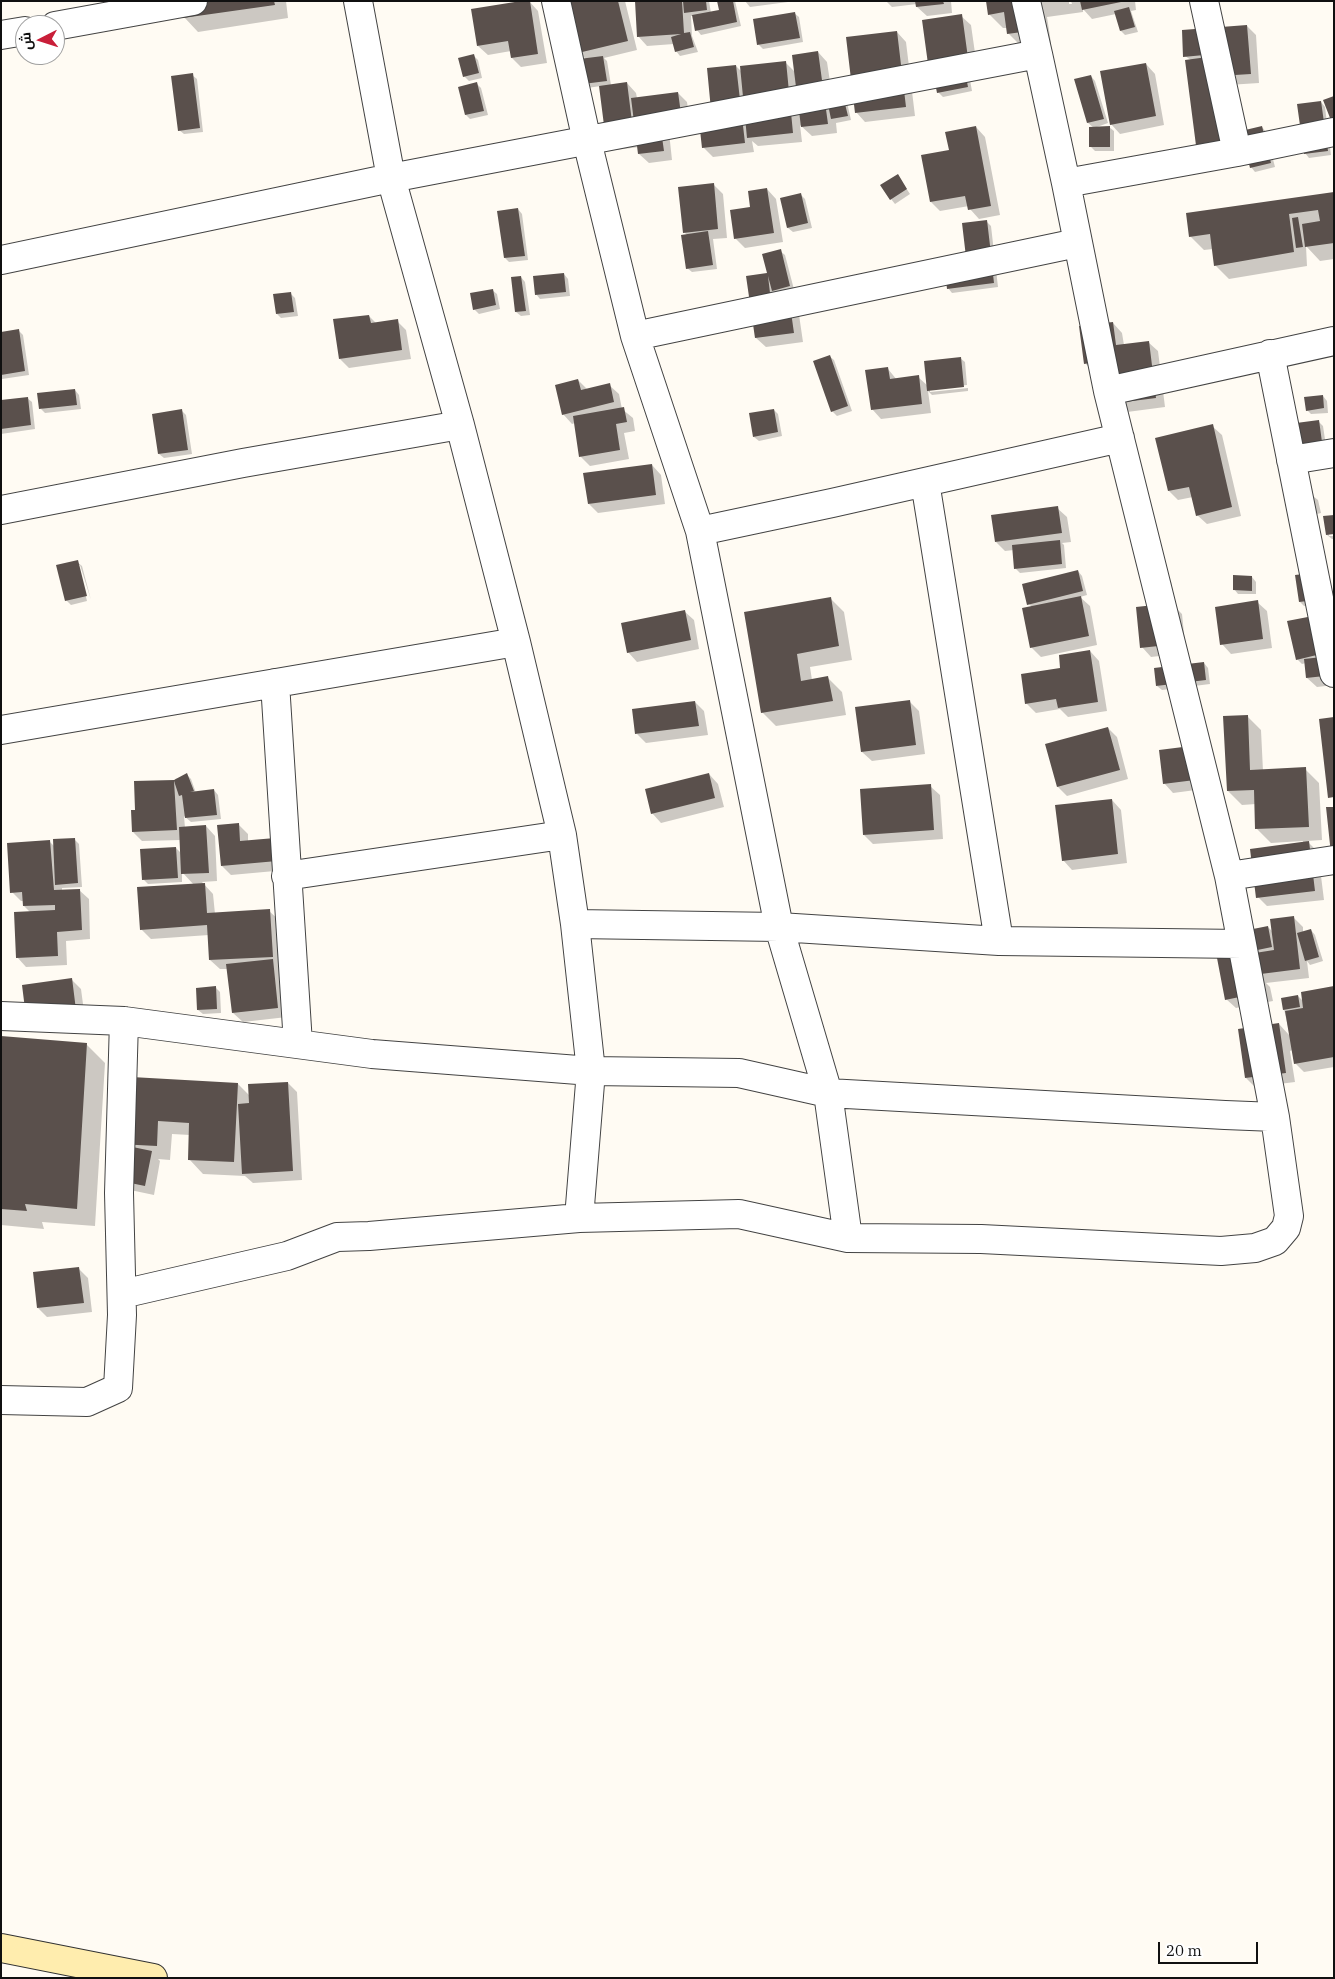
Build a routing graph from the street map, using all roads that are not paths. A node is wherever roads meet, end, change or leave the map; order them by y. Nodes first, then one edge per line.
1 (193, 1) edge
2 (358, 1) edge
3 (556, 1) edge
4 (1026, 1) edge
5 (1204, 1) edge
6 (65, 24) edge
7 (15, 33) edge
8 (1, 35) edge
9 (1038, 54) junction
10 (1334, 132) edge
11 (587, 141) junction
12 (1237, 152) junction
13 (391, 178) junction
14 (1066, 183) junction
15 (1077, 243) junction
16 (1, 260) edge
17 (635, 336) junction
18 (1334, 341) edge
19 (1270, 354) junction
20 (1108, 391) junction
21 (460, 425) junction
22 (1120, 438) junction
23 (1334, 453) edge
24 (1291, 460) junction
25 (925, 482) junction
26 (1, 510) edge
27 (700, 531) junction
28 (516, 642) junction
29 (1333, 661) edge
30 (275, 683) junction
31 (1, 730) edge
32 (562, 835) junction
33 (1334, 860) edge
34 (286, 876) junction
35 (1229, 876) junction
36 (575, 924) junction
37 (779, 927) junction
38 (999, 941) junction
39 (1242, 944) junction
40 (1, 1016) edge
41 (124, 1021) junction
42 (298, 1044) junction
43 (592, 1072) junction
44 (828, 1094) junction
45 (1275, 1117) junction
46 (579, 1218) junction
47 (848, 1238) junction
48 (122, 1294) junction
49 (1, 1400) edge
50 (1, 1948) edge
51 (153, 1978) edge

1 - 6 street
2 - 13 street
3 - 11 street
4 - 9 street
5 - 12 street
7 - 8 street
9 - 11 street
9 - 14 street
10 - 12 street
11 - 13 street
11 - 17 street
12 - 14 street
13 - 16 street
13 - 21 street
14 - 15 street
15 - 17 street
15 - 20 street
17 - 27 street
18 - 19 street
19 - 20 street
19 - 24 street
20 - 22 street
21 - 26 street
21 - 28 street
22 - 25 street
22 - 35 street
23 - 24 street
24 - 29 street
25 - 27 street
25 - 38 street
27 - 37 street
28 - 30 street
28 - 32 street
30 - 31 street
30 - 34 street
32 - 34 street
32 - 36 street
33 - 35 street
34 - 42 street
35 - 39 street
36 - 37 street
36 - 43 street
37 - 38 street
37 - 44 street
38 - 39 street
39 - 45 street
40 - 41 street
41 - 42 street
41 - 48 street
42 - 43 street
43 - 44 street
43 - 46 street
44 - 45 street
44 - 47 street
45 - 47 street
46 - 47 street
46 - 48 street
48 - 49 street
50 - 51 street

